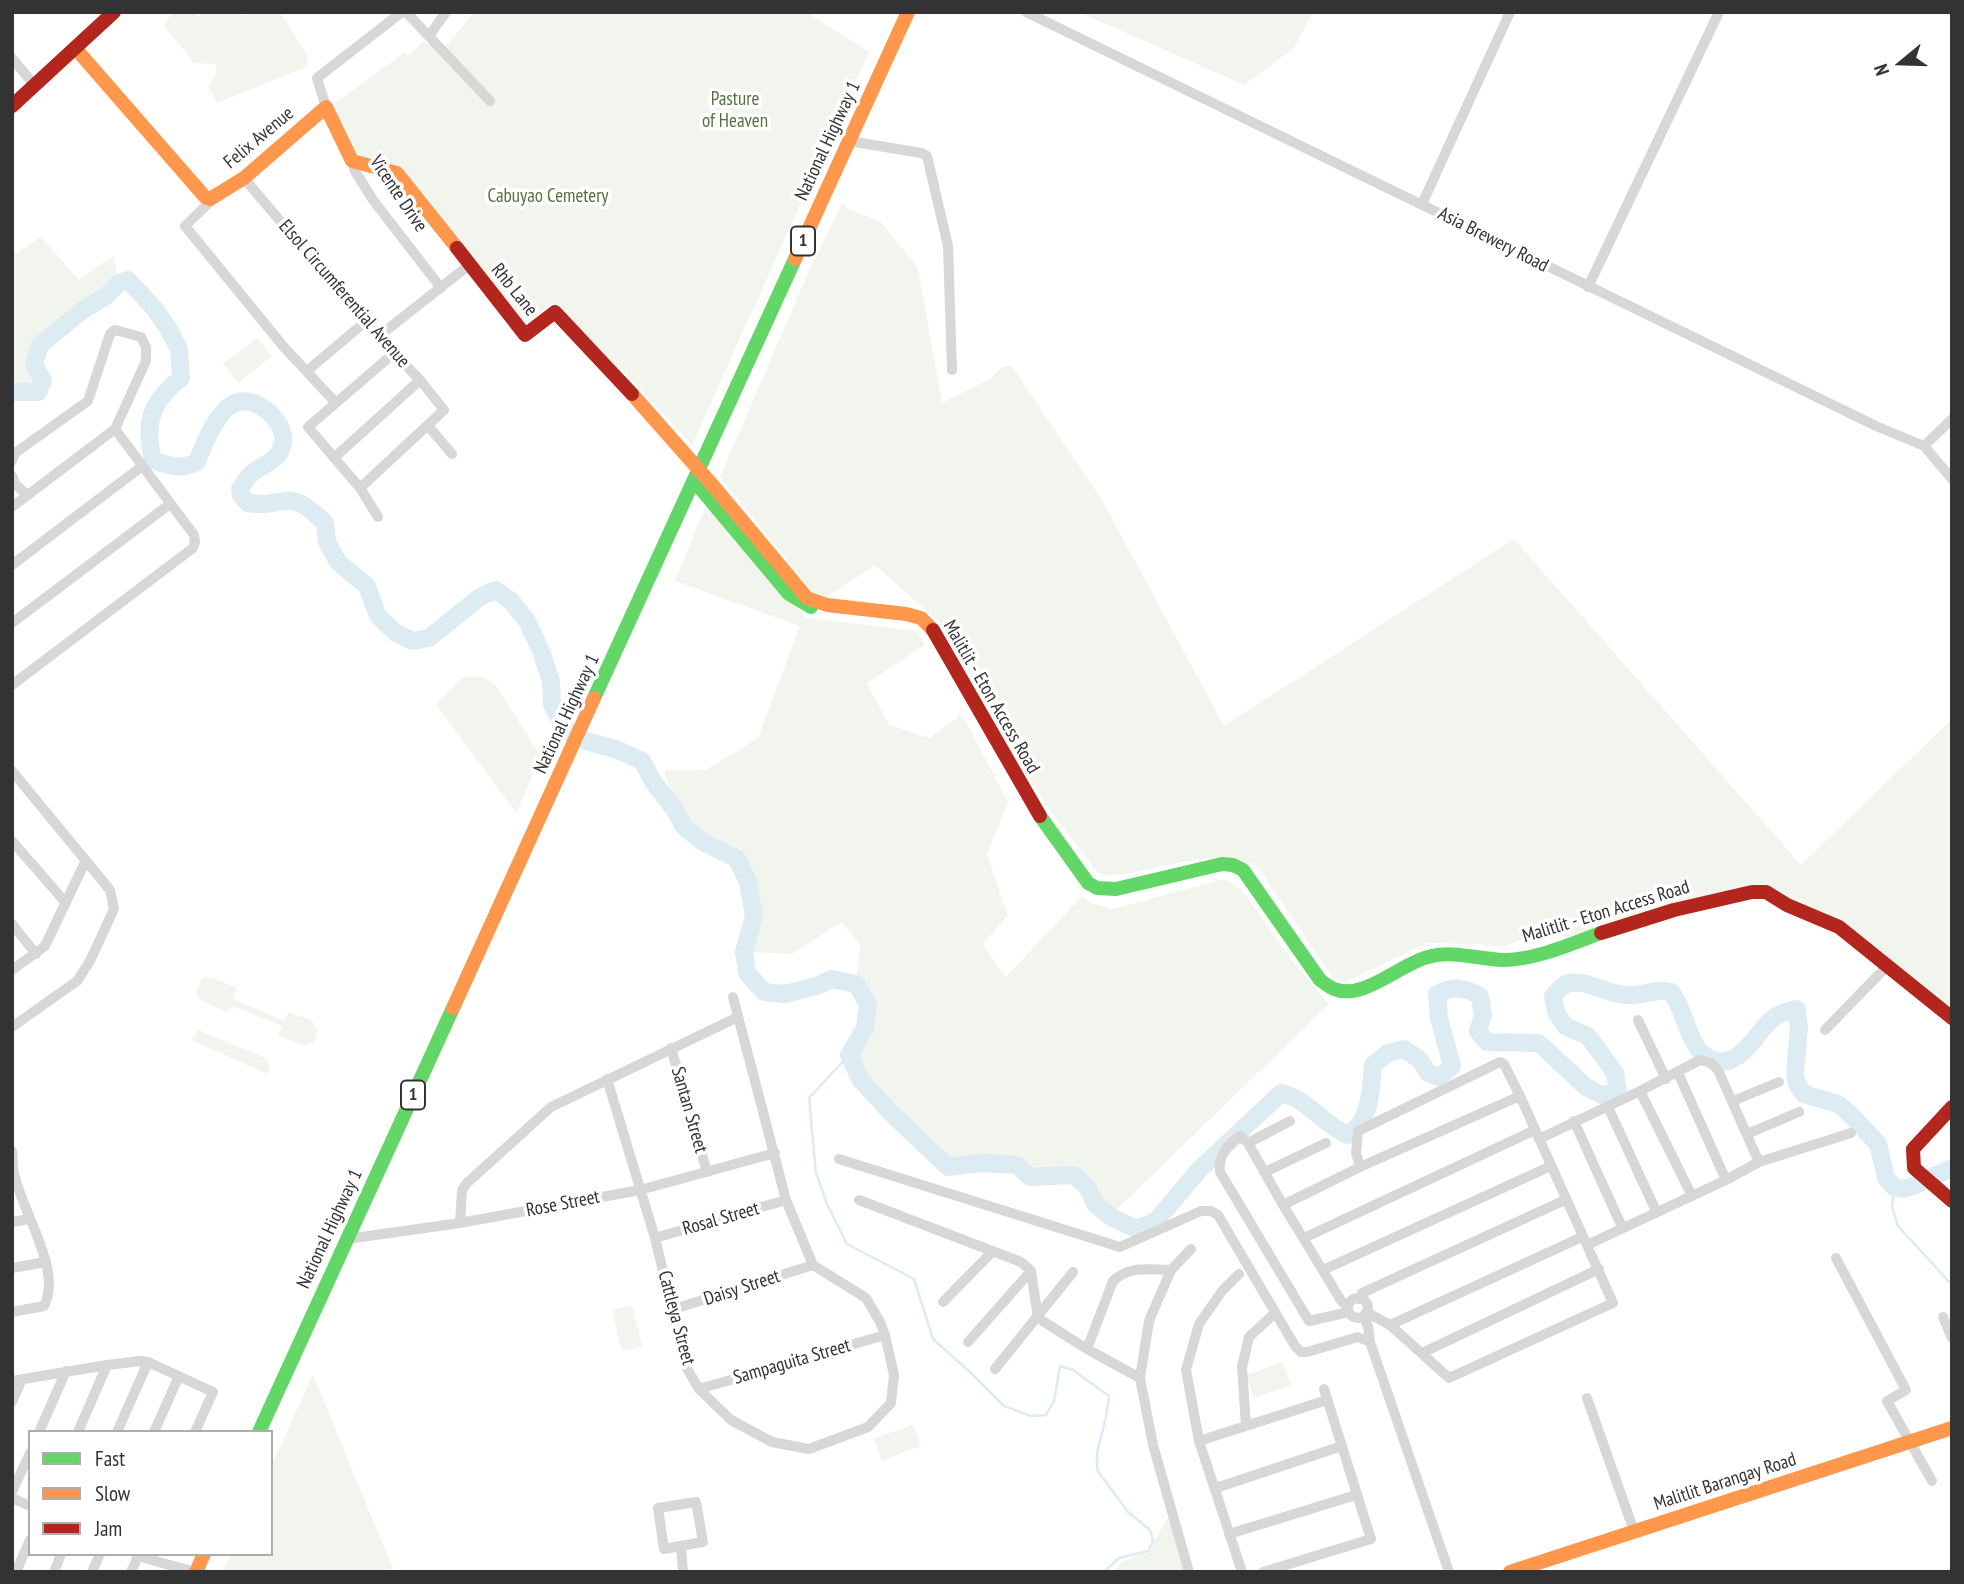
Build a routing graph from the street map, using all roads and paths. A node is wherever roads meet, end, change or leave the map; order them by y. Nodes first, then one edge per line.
1 (114, 12) edge
2 (404, 12) edge
3 (446, 12) edge
4 (908, 12) edge
5 (1026, 12) edge
6 (1510, 12) edge
7 (1719, 12) edge
8 (429, 36) junction
9 (76, 49) junction
10 (12, 58) edge
11 (35, 86) junction
12 (490, 101) dead end
13 (12, 106) edge
14 (326, 107) junction
15 (849, 141) junction
16 (352, 161) junction
17 (244, 178) junction
18 (215, 197) junction
19 (1422, 204) junction
20 (468, 265) junction
21 (1588, 287) junction
22 (441, 288) junction
23 (365, 322) junction
24 (378, 337) junction
25 (393, 354) junction
26 (953, 370) dead end
27 (307, 371) junction
28 (420, 380) junction
29 (335, 402) junction
30 (1952, 419) edge
31 (428, 426) junction
32 (115, 429) junction
33 (1924, 446) junction
34 (452, 454) dead end
35 (334, 458) junction
36 (12, 461) edge
37 (141, 467) junction
38 (12, 476) edge
39 (698, 476) junction
40 (1952, 479) edge
41 (360, 488) junction
42 (27, 495) junction
43 (170, 504) junction
44 (12, 507) edge
45 (378, 517) dead end
46 (12, 565) edge
47 (12, 623) edge
48 (12, 685) edge
49 (12, 771) edge
50 (12, 841) edge
51 (86, 860) junction
52 (66, 903) junction
53 (12, 924) edge
54 (36, 954) junction
55 (1888, 965) junction
56 (12, 970) edge
57 (733, 997) dead end
58 (738, 1017) junction
59 (1952, 1018) edge
60 (1638, 1020) dead end
61 (12, 1027) edge
62 (1825, 1030) dead end
63 (671, 1048) junction
64 (1678, 1073) junction
65 (607, 1079) junction
66 (1666, 1079) junction
67 (1779, 1082) dead end
68 (1640, 1091) junction
69 (1520, 1096) junction
70 (1733, 1101) junction
71 (1608, 1107) junction
72 (1952, 1107) edge
73 (1799, 1112) dead end
74 (1290, 1121) dead end
75 (1574, 1121) junction
76 (1851, 1133) dead end
77 (1747, 1134) junction
78 (1537, 1135) junction
79 (1248, 1143) junction
80 (1326, 1143) dead end
81 (12, 1151) edge
82 (775, 1153) junction
83 (839, 1159) dead end
84 (1759, 1162) junction
85 (1551, 1166) junction
86 (1360, 1167) junction
87 (707, 1172) junction
88 (1265, 1172) junction
89 (13, 1173) edge
90 (1726, 1180) junction
91 (640, 1190) junction
92 (1692, 1196) junction
93 (859, 1199) dead end
94 (786, 1200) junction
95 (1565, 1200) junction
96 (1952, 1201) edge
97 (1283, 1205) junction
98 (1657, 1211) junction
99 (29, 1219) junction
100 (12, 1222) edge
101 (460, 1223) junction
102 (1622, 1227) junction
103 (655, 1238) junction
104 (1304, 1238) junction
105 (347, 1239) junction
106 (1584, 1241) junction
107 (1191, 1249) dead end
108 (993, 1251) junction
109 (1836, 1258) dead end
110 (46, 1262) junction
111 (813, 1265) junction
112 (12, 1268) edge
113 (1171, 1269) junction
114 (1599, 1269) junction
115 (1323, 1270) junction
116 (1031, 1271) junction
117 (1073, 1272) dead end
118 (1239, 1274) dead end
119 (943, 1302) dead end
120 (671, 1310) junction
121 (12, 1312) edge
122 (1275, 1313) junction
123 (1357, 1313) junction
124 (1943, 1317) dead end
125 (1038, 1318) junction
126 (1390, 1325) junction
127 (885, 1335) junction
128 (1357, 1336) junction
129 (1952, 1338) edge
130 (968, 1342) dead end
131 (1370, 1342) junction
132 (1087, 1349) junction
133 (1422, 1353) junction
134 (148, 1362) junction
135 (107, 1365) junction
136 (995, 1369) dead end
137 (66, 1371) junction
138 (178, 1376) junction
139 (1140, 1378) junction
140 (17, 1380) edge
141 (699, 1389) junction
142 (1324, 1389) dead end
143 (1587, 1398) dead end
144 (1327, 1400) junction
145 (12, 1402) edge
146 (1247, 1426) junction
147 (1952, 1427) edge
148 (40, 1430) edge
149 (79, 1430) edge
150 (118, 1430) edge
151 (156, 1430) edge
152 (196, 1430) edge
153 (260, 1430) edge
154 (1199, 1441) junction
155 (1909, 1442) junction
156 (1342, 1446) junction
157 (28, 1457) edge
158 (1932, 1481) dead end
159 (1216, 1488) junction
160 (12, 1492) edge
161 (1356, 1495) junction
162 (12, 1498) edge
163 (28, 1505) edge
164 (1634, 1531) junction
165 (1230, 1534) junction
166 (28, 1545) edge
167 (681, 1546) junction
168 (99, 1556) edge
169 (140, 1556) edge
170 (203, 1556) edge
171 (154, 1562) junction
172 (16, 1572) edge
173 (92, 1572) edge
174 (162, 1572) edge
175 (195, 1572) edge
176 (683, 1572) edge
177 (1189, 1572) edge
178 (1242, 1572) edge
179 (1263, 1572) edge
180 (1448, 1572) edge
181 (1510, 1572) edge

1 - 9 main road
2 - 8 street
2 - 14 street, Vicente Drive
3 - 8 street
4 - 15 main road, National Highway 1 / 1
5 - 19 street, Asia Brewery Road
6 - 19 street
7 - 21 street
8 - 12 street
9 - 11 main road
9 - 18 main road
10 - 11 street
11 - 13 main road
14 - 16 main road, Vicente Drive
14 - 17 main road, Felix Avenue
15 - 26 street
15 - 39 main road, National Highway 1 / 1
16 - 20 main road, Rhb Lane
16 - 22 street, Vicente Drive
17 - 18 main road, Felix Avenue
17 - 23 street, Elsol Circumferential Avenue
18 - 27 street
19 - 21 street, Asia Brewery Road
20 - 22 street
20 - 39 main road, Rhb Lane
21 - 33 street, Asia Brewery Road
22 - 24 street
23 - 24 street, Elsol Circumferential Avenue
23 - 27 street
24 - 25 street, Elsol Circumferential Avenue
25 - 28 street, Elsol Circumferential Avenue
25 - 29 street
27 - 29 street
28 - 31 street, Elsol Circumferential Avenue
28 - 35 street
29 - 35 street
30 - 33 street
31 - 34 street
31 - 41 street
32 - 36 street
32 - 37 street
32 - 42 street
33 - 40 street, Asia Brewery Road
35 - 41 street
37 - 43 street
37 - 46 street
38 - 42 street
39 - 55 main road, Malitlit - Eton Access Road
39 - 105 main road, National Highway 1 / 1
41 - 45 street
42 - 44 street
43 - 47 street
43 - 48 street
49 - 51 street
50 - 52 street
51 - 52 street
51 - 61 street
52 - 54 street
53 - 54 street
54 - 56 street
55 - 59 main road, Malitlit - Eton Access Road
55 - 62 street
57 - 58 street
58 - 63 street
58 - 82 street
60 - 66 street
63 - 65 street
63 - 87 street, Santan Street
64 - 66 street
64 - 70 street
64 - 90 street
65 - 91 street, Cattleya Street
65 - 101 street
66 - 68 street
67 - 70 street
68 - 71 street
68 - 92 street
69 - 78 street
69 - 86 street
69 - 86 street
70 - 77 street
71 - 75 street
71 - 98 street
72 - 96 main road
73 - 77 street
74 - 79 street
75 - 78 street
75 - 102 street
76 - 84 street
77 - 84 street
78 - 85 street
78 - 104 street
79 - 88 street
79 - 123 street
80 - 88 street
81 - 89 street
82 - 87 street, Rose Street
82 - 94 street
83 - 122 street
84 - 90 street
85 - 95 street
85 - 115 street
86 - 97 street
87 - 91 street, Rose Street
88 - 97 street
89 - 99 street
90 - 92 street
91 - 101 street, Rose Street
91 - 103 street, Cattleya Street
92 - 98 street
93 - 108 street
94 - 103 street, Rosal Street
94 - 111 street
95 - 106 street
95 - 123 street
97 - 104 street
98 - 102 street
99 - 100 street
99 - 110 street
101 - 105 street, Rose Street
102 - 106 street
103 - 120 street, Cattleya Street
104 - 115 street
105 - 153 main road, National Highway 1 / 1
106 - 114 street
106 - 126 street
107 - 113 street
108 - 116 street
108 - 119 street
109 - 155 street
110 - 112 street
110 - 121 street
111 - 120 street, Daisy Street
111 - 127 street, Cattleya Street
113 - 132 street
113 - 139 street
114 - 133 street
114 - 133 street
115 - 123 street
116 - 125 street
116 - 130 street
117 - 125 street
118 - 154 street
120 - 141 street, Cattleya Street
122 - 128 street
122 - 146 street
123 - 126 street
123 - 128 street
123 - 131 street
124 - 129 street
125 - 132 street
125 - 136 street
126 - 133 street
127 - 141 street, Sampaguita Street
127 - 141 street, Cattleya Street
128 - 131 street
131 - 180 street
132 - 139 street
134 - 135 street
134 - 138 street
134 - 150 street
135 - 137 street
135 - 149 street
137 - 140 street
137 - 148 street
138 - 151 street
138 - 152 street
139 - 177 street
140 - 145 street
142 - 144 street
143 - 164 street
144 - 146 street
144 - 156 street
146 - 154 street
147 - 155 main road, Malitlit Barangay Road
154 - 159 street
155 - 158 street
155 - 164 main road, Malitlit Barangay Road
156 - 159 street
156 - 161 street
157 - 160 street
159 - 165 street
161 - 165 street
161 - 179 street
162 - 163 street
164 - 181 main road, Malitlit Barangay Road
165 - 178 street
166 - 172 street
167 - 167 street
167 - 176 street
168 - 173 street
169 - 171 street
170 - 175 main road
171 - 174 street
171 - 175 street

